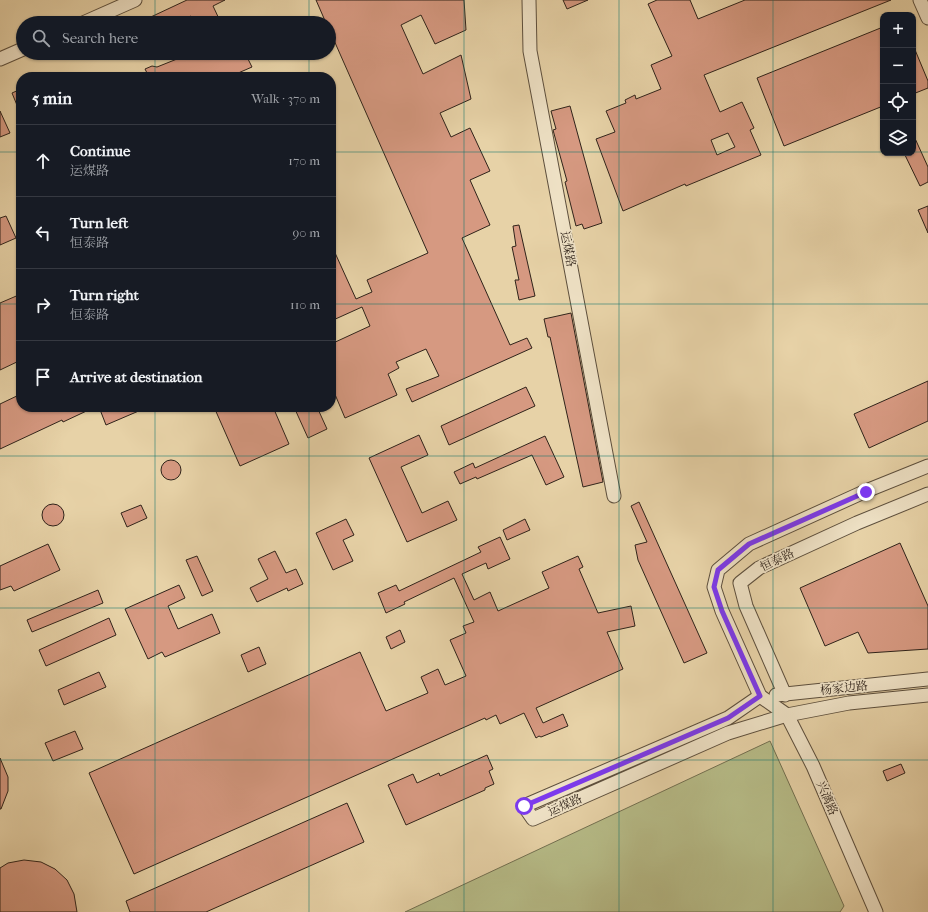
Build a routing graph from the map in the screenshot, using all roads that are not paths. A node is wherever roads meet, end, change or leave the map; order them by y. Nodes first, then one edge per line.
1 (135, 0) edge
2 (529, 0) edge
3 (920, 0) edge
4 (99, 16) edge
5 (928, 18) edge
6 (16, 52) edge
7 (0, 60) edge
8 (928, 466) edge
9 (928, 494) edge
10 (614, 496) dead end
11 (928, 679) edge
12 (785, 695) junction
13 (928, 695) edge
14 (760, 696) junction
15 (787, 715) junction
16 (876, 912) edge

1 - 4 street
2 - 10 street, 运煤路
3 - 5 street
6 - 7 street
8 - 14 street
9 - 12 street, 恒泰路
11 - 12 street, 杨家边路
12 - 14 street, 杨家边路
13 - 15 street, 杨家边路
14 - 15 street, 兴漓路
14 - 15 street, 运煤路
15 - 16 street, 兴漓路

